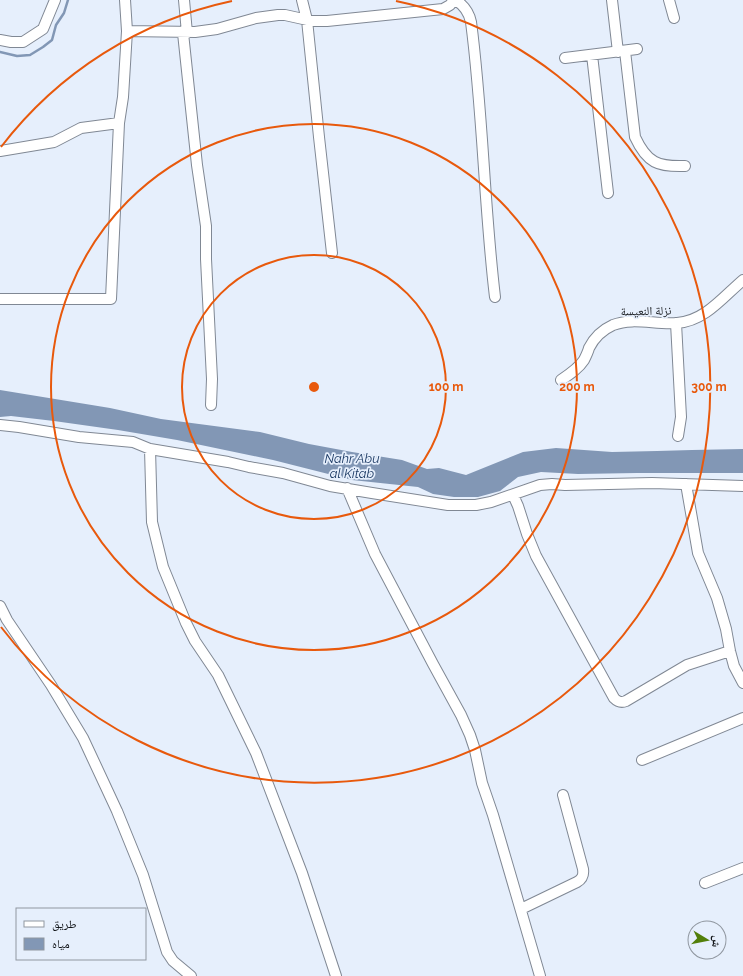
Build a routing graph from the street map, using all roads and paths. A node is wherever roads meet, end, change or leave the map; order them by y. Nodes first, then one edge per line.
1 (55, 0) edge
2 (125, 0) edge
3 (184, 0) edge
4 (302, 0) edge
5 (455, 0) edge
6 (612, 0) edge
7 (669, 0) edge
8 (674, 18) dead end
9 (307, 20) junction
10 (127, 31) junction
11 (185, 33) junction
12 (0, 40) edge
13 (637, 50) dead end
14 (621, 51) junction
15 (592, 55) junction
16 (565, 58) dead end
17 (119, 123) junction
18 (0, 151) edge
19 (685, 166) dead end
20 (608, 193) dead end
21 (332, 253) dead end
22 (743, 280) edge
23 (495, 297) dead end
24 (0, 299) edge
25 (676, 323) junction
26 (561, 380) dead end
27 (211, 405) dead end
28 (0, 425) edge
29 (678, 436) dead end
30 (150, 449) junction
31 (686, 484) junction
32 (743, 486) edge
33 (347, 488) junction
34 (513, 495) junction
35 (0, 606) edge
36 (730, 651) junction
37 (743, 683) edge
38 (743, 718) edge
39 (642, 760) dead end
40 (563, 796) dead end
41 (743, 868) edge
42 (705, 883) dead end
43 (521, 909) junction
44 (191, 976) edge
45 (336, 976) edge
46 (540, 976) edge

1 - 12 street
2 - 10 street
3 - 11 street
4 - 9 street
5 - 9 street
5 - 23 street
6 - 14 street
7 - 8 street
9 - 11 street
9 - 21 street
10 - 11 street
10 - 17 street
11 - 27 street
13 - 14 street
14 - 15 street
14 - 19 street
15 - 16 street
15 - 20 street
17 - 18 street
17 - 24 street
22 - 25 street, نزلة النعيسة
25 - 26 street, نزلة النعيسة
25 - 29 street
28 - 30 street
30 - 33 street
30 - 45 street
31 - 32 street
31 - 34 street
31 - 36 street
33 - 34 street
33 - 43 street
34 - 36 street
35 - 44 street
36 - 37 street
38 - 39 street
40 - 43 street
41 - 42 street
43 - 46 street

